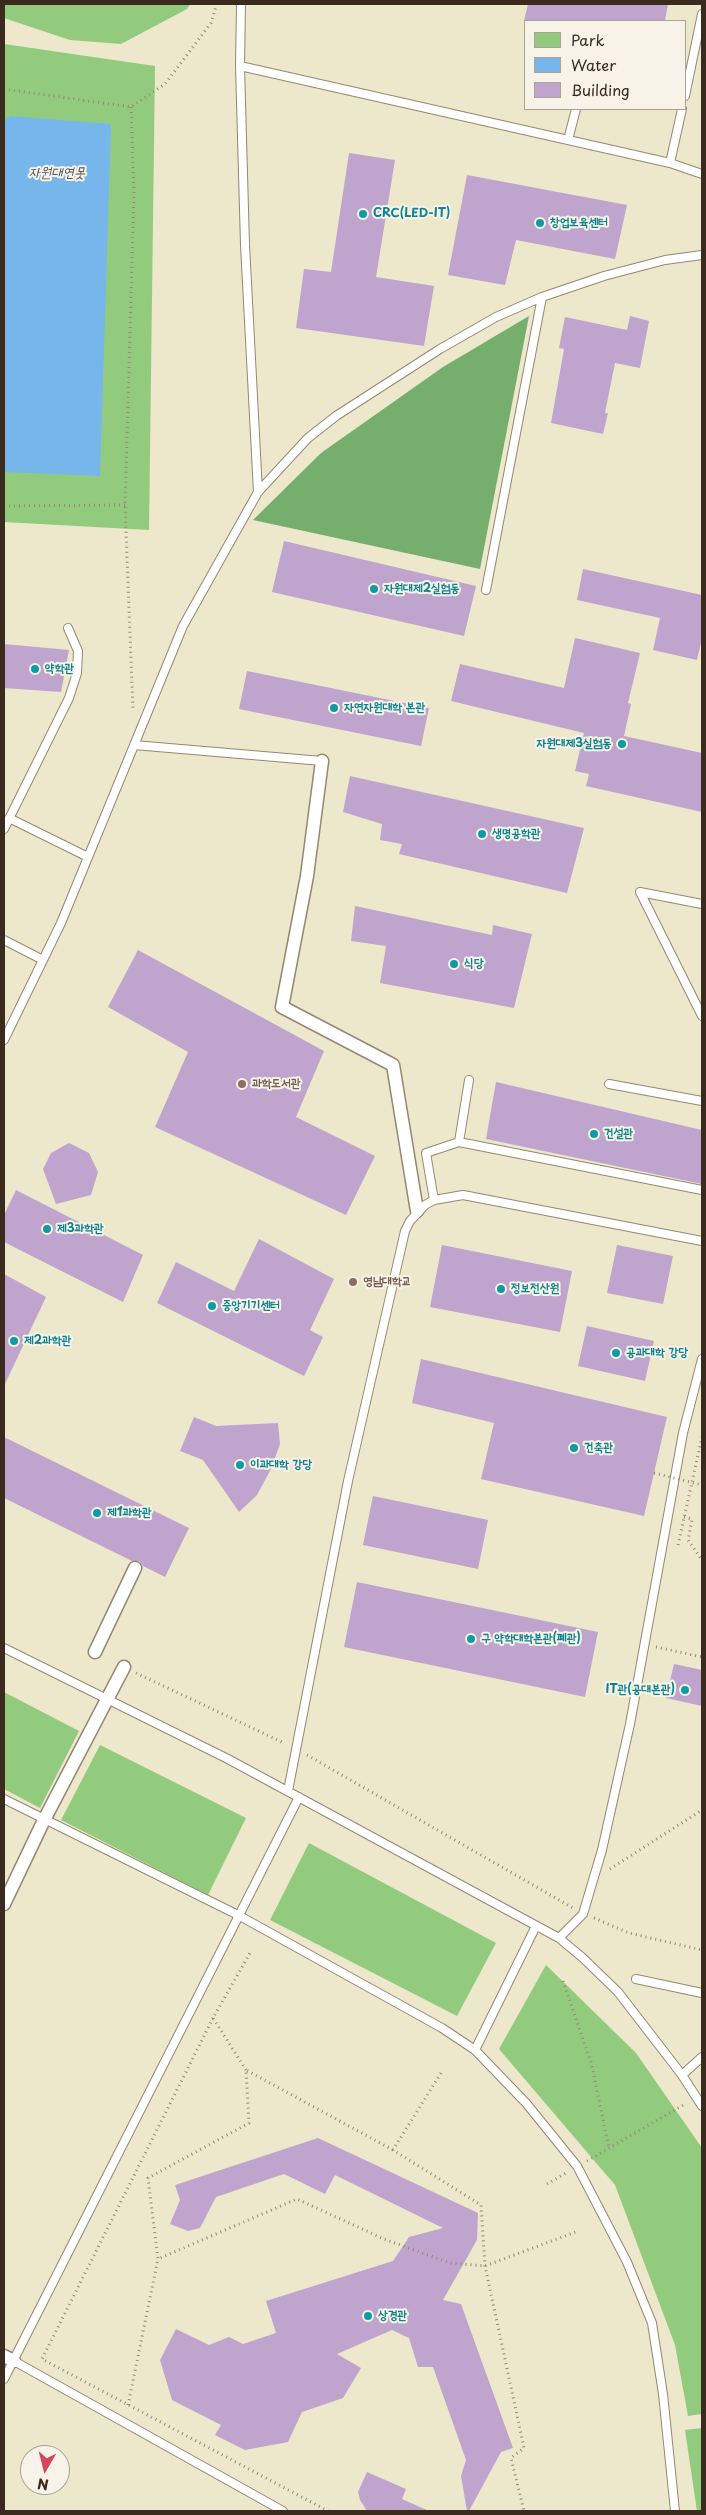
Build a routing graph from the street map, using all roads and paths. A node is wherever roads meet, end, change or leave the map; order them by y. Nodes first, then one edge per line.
1 (218, 4) edge
2 (241, 4) edge
3 (702, 14) edge
4 (240, 66) junction
5 (4, 89) edge
6 (686, 91) edge
7 (131, 107) junction
8 (576, 110) edge
9 (682, 110) edge
10 (568, 140) junction
11 (670, 163) junction
12 (702, 174) edge
13 (702, 255) edge
14 (542, 297) junction
15 (258, 492) junction
16 (4, 506) edge
17 (125, 506) junction
18 (486, 590) dead end
19 (68, 628) dead end
20 (133, 715) dead end
21 (134, 744) junction
22 (322, 761) joint
23 (9, 818) junction
24 (4, 829) edge
25 (88, 857) junction
26 (702, 904) edge
27 (4, 940) edge
28 (43, 960) junction
29 (702, 1016) edge
30 (4, 1040) edge
31 (469, 1080) dead end
32 (610, 1084) dead end
33 (702, 1101) edge
34 (458, 1142) junction
35 (702, 1190) edge
36 (434, 1200) junction
37 (417, 1211) junction
38 (702, 1241) edge
39 (702, 1359) edge
40 (654, 1474) dead end
41 (702, 1485) edge
42 (684, 1517) dead end
43 (702, 1560) edge
44 (135, 1568) dead end
45 (655, 1647) dead end
46 (4, 1648) edge
47 (95, 1652) dead end
48 (702, 1657) edge
49 (124, 1667) joint
50 (106, 1700) junction
51 (296, 1748) junction
52 (288, 1791) junction
53 (299, 1797) junction
54 (4, 1799) edge
55 (702, 1810) edge
56 (44, 1820) junction
57 (604, 1872) dead end
58 (4, 1904) edge
59 (596, 1909) dead end
60 (583, 1914) junction
61 (238, 1915) junction
62 (594, 1918) junction
63 (536, 1926) junction
64 (559, 1938) junction
65 (702, 1950) edge
66 (250, 1953) dead end
67 (636, 1979) dead end
68 (563, 1981) dead end
69 (702, 1993) edge
70 (213, 2018) junction
71 (474, 2050) junction
72 (702, 2057) edge
73 (246, 2070) junction
74 (441, 2073) dead end
75 (682, 2075) junction
76 (697, 2097) junction
77 (702, 2106) edge
78 (609, 2148) junction
79 (393, 2150) junction
80 (577, 2166) junction
81 (547, 2184) dead end
82 (578, 2230) dead end
83 (158, 2259) junction
84 (485, 2266) junction
85 (9, 2359) edge
86 (4, 2379) edge
87 (128, 2405) junction
88 (283, 2511) edge
89 (328, 2511) edge
90 (524, 2511) edge
91 (675, 2511) edge

1 - 7 path
2 - 4 lane
3 - 6 lane
4 - 10 lane
4 - 15 lane
5 - 7 path
7 - 17 path
8 - 10 lane
9 - 11 lane
10 - 11 lane
11 - 12 lane
13 - 14 lane
14 - 15 lane
14 - 18 lane
15 - 21 lane
16 - 17 path
17 - 20 path
19 - 23 lane
21 - 22 lane
21 - 25 lane
22 - 37 street
23 - 24 lane
23 - 25 lane
25 - 28 lane
26 - 29 lane
27 - 28 lane
28 - 30 lane
31 - 34 lane
32 - 33 lane
34 - 35 lane
34 - 36 lane
36 - 37 lane
36 - 38 lane
37 - 51 lane
39 - 60 lane
40 - 41 path, bridge
42 - 43 path
44 - 47 street
45 - 48 path
46 - 50 lane
49 - 50 street
49 - 51 path
50 - 52 lane
50 - 56 street
51 - 52 lane
51 - 60 path
52 - 53 lane
53 - 61 lane
53 - 63 lane
54 - 56 lane
55 - 57 path
56 - 58 street
56 - 61 lane
59 - 62 path
60 - 62 path
60 - 64 lane
61 - 71 lane
61 - 85 lane
62 - 65 path
63 - 64 lane
63 - 71 lane
64 - 75 lane
66 - 70 path
67 - 69 lane
68 - 78 path
70 - 73 path
70 - 87 path
71 - 80 lane
72 - 75 lane
73 - 79 path
73 - 83 path
74 - 79 path
75 - 76 lane
76 - 77 lane
76 - 78 path
78 - 80 path
79 - 84 path
80 - 81 path
80 - 91 lane
82 - 84 path
83 - 84 path
83 - 87 path
84 - 90 path
85 - 86 lane
85 - 88 lane
87 - 89 path

